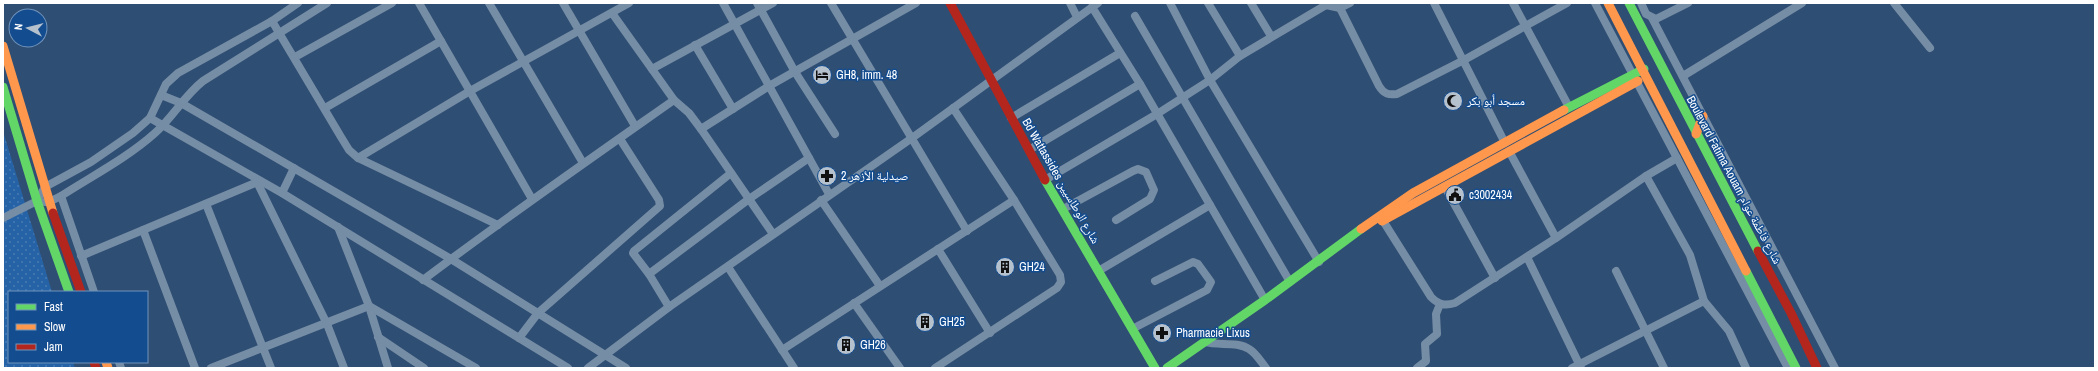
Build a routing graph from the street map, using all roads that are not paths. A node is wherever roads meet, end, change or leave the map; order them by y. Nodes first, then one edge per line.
1 (298, 3) edge
2 (327, 3) edge
3 (392, 3) edge
4 (419, 3) edge
5 (489, 3) edge
6 (563, 3) edge
7 (630, 3) edge
8 (723, 3) edge
9 (773, 3) edge
10 (831, 3) edge
11 (916, 3) edge
12 (950, 3) edge
13 (1070, 3) edge
14 (1170, 3) edge
15 (1208, 3) edge
16 (1250, 3) edge
17 (1350, 3) edge
18 (1434, 3) edge
19 (1513, 3) edge
20 (1567, 3) edge
21 (1595, 3) edge
22 (1608, 3) edge
23 (1629, 3) edge
24 (1641, 3) edge
25 (1688, 3) edge
26 (1802, 3) edge
27 (1894, 3) edge
28 (1325, 4) edge
29 (1095, 5) edge
30 (759, 6) edge
31 (1340, 8) junction
32 (612, 13) junction
33 (1135, 16) dead end
34 (1077, 17) junction
35 (1652, 18) junction
36 (272, 20) junction
37 (735, 24) junction
38 (1524, 27) junction
39 (579, 30) junction
40 (280, 33) junction
41 (1271, 36) junction
42 (852, 39) junction
43 (441, 41) junction
44 (3, 46) edge
45 (695, 46) junction
46 (1930, 48) dead end
47 (1120, 53) junction
48 (295, 56) junction
49 (1240, 56) junction
50 (1464, 60) junction
51 (524, 61) junction
52 (652, 69) junction
53 (795, 72) junction
54 (1645, 72) junction
55 (1683, 76) junction
56 (1634, 78) junction
57 (991, 79) junction
58 (1210, 80) junction
59 (1140, 84) junction
60 (770, 86) junction
61 (3, 87) edge
62 (470, 91) junction
63 (161, 95) junction
64 (1182, 98) junction
65 (674, 100) junction
66 (181, 103) junction
67 (1569, 107) junction
68 (325, 108) junction
69 (953, 108) junction
70 (733, 109) junction
71 (1157, 114) junction
72 (1703, 116) junction
73 (150, 118) junction
74 (1011, 118) junction
75 (163, 126) junction
76 (635, 126) junction
77 (702, 129) junction
78 (835, 134) dead end
79 (1696, 134) junction
80 (912, 138) junction
81 (620, 139) junction
82 (1507, 147) junction
83 (1029, 150) junction
84 (358, 158) junction
85 (809, 158) junction
86 (1677, 158) junction
87 (583, 162) junction
88 (294, 168) junction
89 (731, 173) junction
90 (1646, 176) junction
91 (1046, 180) junction
92 (259, 181) junction
93 (45, 187) junction
94 (1445, 187) junction
95 (282, 193) junction
96 (829, 194) junction
97 (61, 196) junction
98 (532, 199) junction
99 (749, 199) junction
100 (821, 200) junction
101 (1014, 200) junction
102 (37, 201) junction
103 (49, 202) junction
104 (206, 204) junction
105 (1210, 205) junction
106 (1063, 209) junction
107 (3, 218) edge
108 (1381, 218) junction
109 (1116, 220) dead end
110 (498, 225) junction
111 (338, 227) junction
112 (143, 230) junction
113 (967, 231) junction
114 (773, 234) junction
115 (1556, 238) junction
116 (938, 249) junction
117 (81, 256) junction
118 (1526, 258) junction
119 (451, 259) junction
120 (1319, 262) junction
121 (728, 267) junction
122 (1100, 270) junction
123 (1616, 271) dead end
124 (649, 274) junction
125 (1495, 278) junction
126 (423, 280) junction
127 (1155, 281) dead end
128 (1290, 282) junction
129 (880, 286) junction
130 (69, 291) edge
131 (81, 291) edge
132 (94, 291) edge
133 (1265, 300) junction
134 (1704, 301) junction
135 (854, 303) junction
136 (1440, 304) junction
137 (369, 306) junction
138 (669, 306) junction
139 (538, 313) junction
140 (327, 324) junction
141 (1134, 328) junction
142 (1645, 331) junction
143 (990, 333) junction
144 (378, 338) junction
145 (519, 338) junction
146 (1205, 342) junction
147 (264, 348) junction
148 (782, 350) junction
149 (606, 354) junction
150 (1578, 367) edge
151 (196, 368) edge
152 (211, 368) edge
153 (271, 368) edge
154 (344, 368) edge
155 (388, 368) edge
156 (424, 368) edge
157 (476, 368) edge
158 (568, 368) edge
159 (588, 368) edge
160 (626, 368) edge
161 (794, 368) edge
162 (900, 368) edge
163 (935, 368) edge
164 (1155, 368) edge
165 (1167, 368) edge
166 (1266, 368) edge
167 (1417, 368) edge
168 (1664, 368) edge
169 (1746, 368) edge
170 (1788, 368) edge
171 (1796, 368) edge
172 (1817, 368) edge
173 (1835, 368) edge

1 - 36 street
2 - 40 street
3 - 48 street
4 - 43 street
5 - 51 street
6 - 39 street
7 - 32 street
8 - 37 street
9 - 30 street
10 - 42 street
11 - 42 street
12 - 57 street, Bd Wattassides شارع الوطاسيين
13 - 34 street
14 - 58 street
15 - 49 street
16 - 41 street
17 - 31 street
18 - 50 street
19 - 38 street
20 - 38 street
21 - 56 street
22 - 54 street
23 - 79 street, Boulevard Fatima Aouam شارع فاطمة عوام
24 - 35 street
25 - 35 street
26 - 55 street
27 - 46 street
28 - 31 street
28 - 41 street
29 - 34 street
29 - 47 street
30 - 37 street
30 - 53 street
31 - 50 street
32 - 39 street
32 - 52 street
33 - 64 street
34 - 57 street
35 - 55 street
36 - 40 street
36 - 63 street
37 - 45 street
37 - 60 street
38 - 50 street
38 - 67 street
39 - 51 street
39 - 76 street
40 - 48 street
40 - 66 street
41 - 49 street
42 - 53 street
42 - 80 street
43 - 62 street
43 - 68 street
44 - 93 street
45 - 52 street
45 - 70 street
47 - 59 street
47 - 74 street
48 - 68 street
49 - 58 street
50 - 82 street
51 - 62 street
51 - 87 street
52 - 65 street
53 - 60 street
53 - 78 street
54 - 56 street
54 - 171 street
55 - 72 street
56 - 67 street
56 - 82 street
56 - 86 street
57 - 69 street
57 - 74 street, Bd Wattassides شارع الوطاسيين
58 - 64 street
58 - 120 street
59 - 71 street
59 - 83 street
60 - 70 street
60 - 85 street
61 - 102 street
62 - 84 street
62 - 98 street
63 - 66 street
63 - 73 street
64 - 71 street
64 - 128 street
65 - 76 street
65 - 77 street
66 - 75 street
66 - 88 street
67 - 82 street
68 - 84 street
69 - 80 street
69 - 101 street
70 - 77 street
71 - 91 street
71 - 105 street
72 - 79 street
72 - 173 street
73 - 75 street
73 - 93 street
74 - 83 street, Bd Wattassides شارع الوطاسيين
75 - 92 street
75 - 97 street
76 - 81 street
77 - 89 street
79 - 172 street, Boulevard Fatima Aouam شارع فاطمة عوام
80 - 96 street
80 - 113 street
81 - 87 street
81 - 139 street
82 - 94 street
82 - 108 street
82 - 115 street
83 - 91 street, Bd Wattassides شارع الوطاسيين
84 - 110 street
85 - 96 street
85 - 99 street
86 - 90 street
86 - 170 street
87 - 98 street
88 - 95 street
88 - 119 street
89 - 99 street
89 - 124 street
90 - 115 street
90 - 134 street
91 - 106 street, Bd Wattassides شارع الوطاسيين
92 - 95 street
92 - 104 street
92 - 140 street
93 - 102 street
93 - 103 street
94 - 108 street
94 - 125 street
95 - 111 street
96 - 100 street
97 - 103 street
97 - 117 street
98 - 110 street
99 - 114 street
99 - 124 street
100 - 114 street
100 - 129 street
101 - 113 street
101 - 143 street
102 - 103 street
102 - 107 street
102 - 130 street
103 - 131 street
104 - 112 street
104 - 147 street
105 - 122 street
105 - 133 street
106 - 109 street
106 - 122 street, Bd Wattassides شارع الوطاسيين
108 - 120 street
108 - 136 street
110 - 119 street
111 - 126 street
111 - 137 street
112 - 117 street
112 - 151 street
113 - 116 street
114 - 121 street
115 - 118 street
116 - 129 street
116 - 143 street
117 - 132 street
118 - 125 street
118 - 150 street
119 - 126 street
119 - 139 street
120 - 128 street
121 - 138 street
121 - 148 street
122 - 141 street, Bd Wattassides شارع الوطاسيين
123 - 142 street
124 - 138 street
125 - 136 street
126 - 145 street
127 - 141 street
128 - 133 street
129 - 135 street
133 - 146 street
134 - 142 street
134 - 169 street
135 - 148 street
135 - 162 street
136 - 167 street
137 - 140 street
137 - 144 street
137 - 157 street
138 - 149 street
139 - 145 street
139 - 149 street
140 - 147 street
140 - 154 street
141 - 164 street, Bd Wattassides شارع الوطاسيين
142 - 150 street
142 - 168 street
143 - 163 street
144 - 155 street
144 - 156 street
145 - 158 street
146 - 165 street
146 - 166 street
147 - 152 street
147 - 153 street
148 - 161 street
149 - 159 street
149 - 160 street

